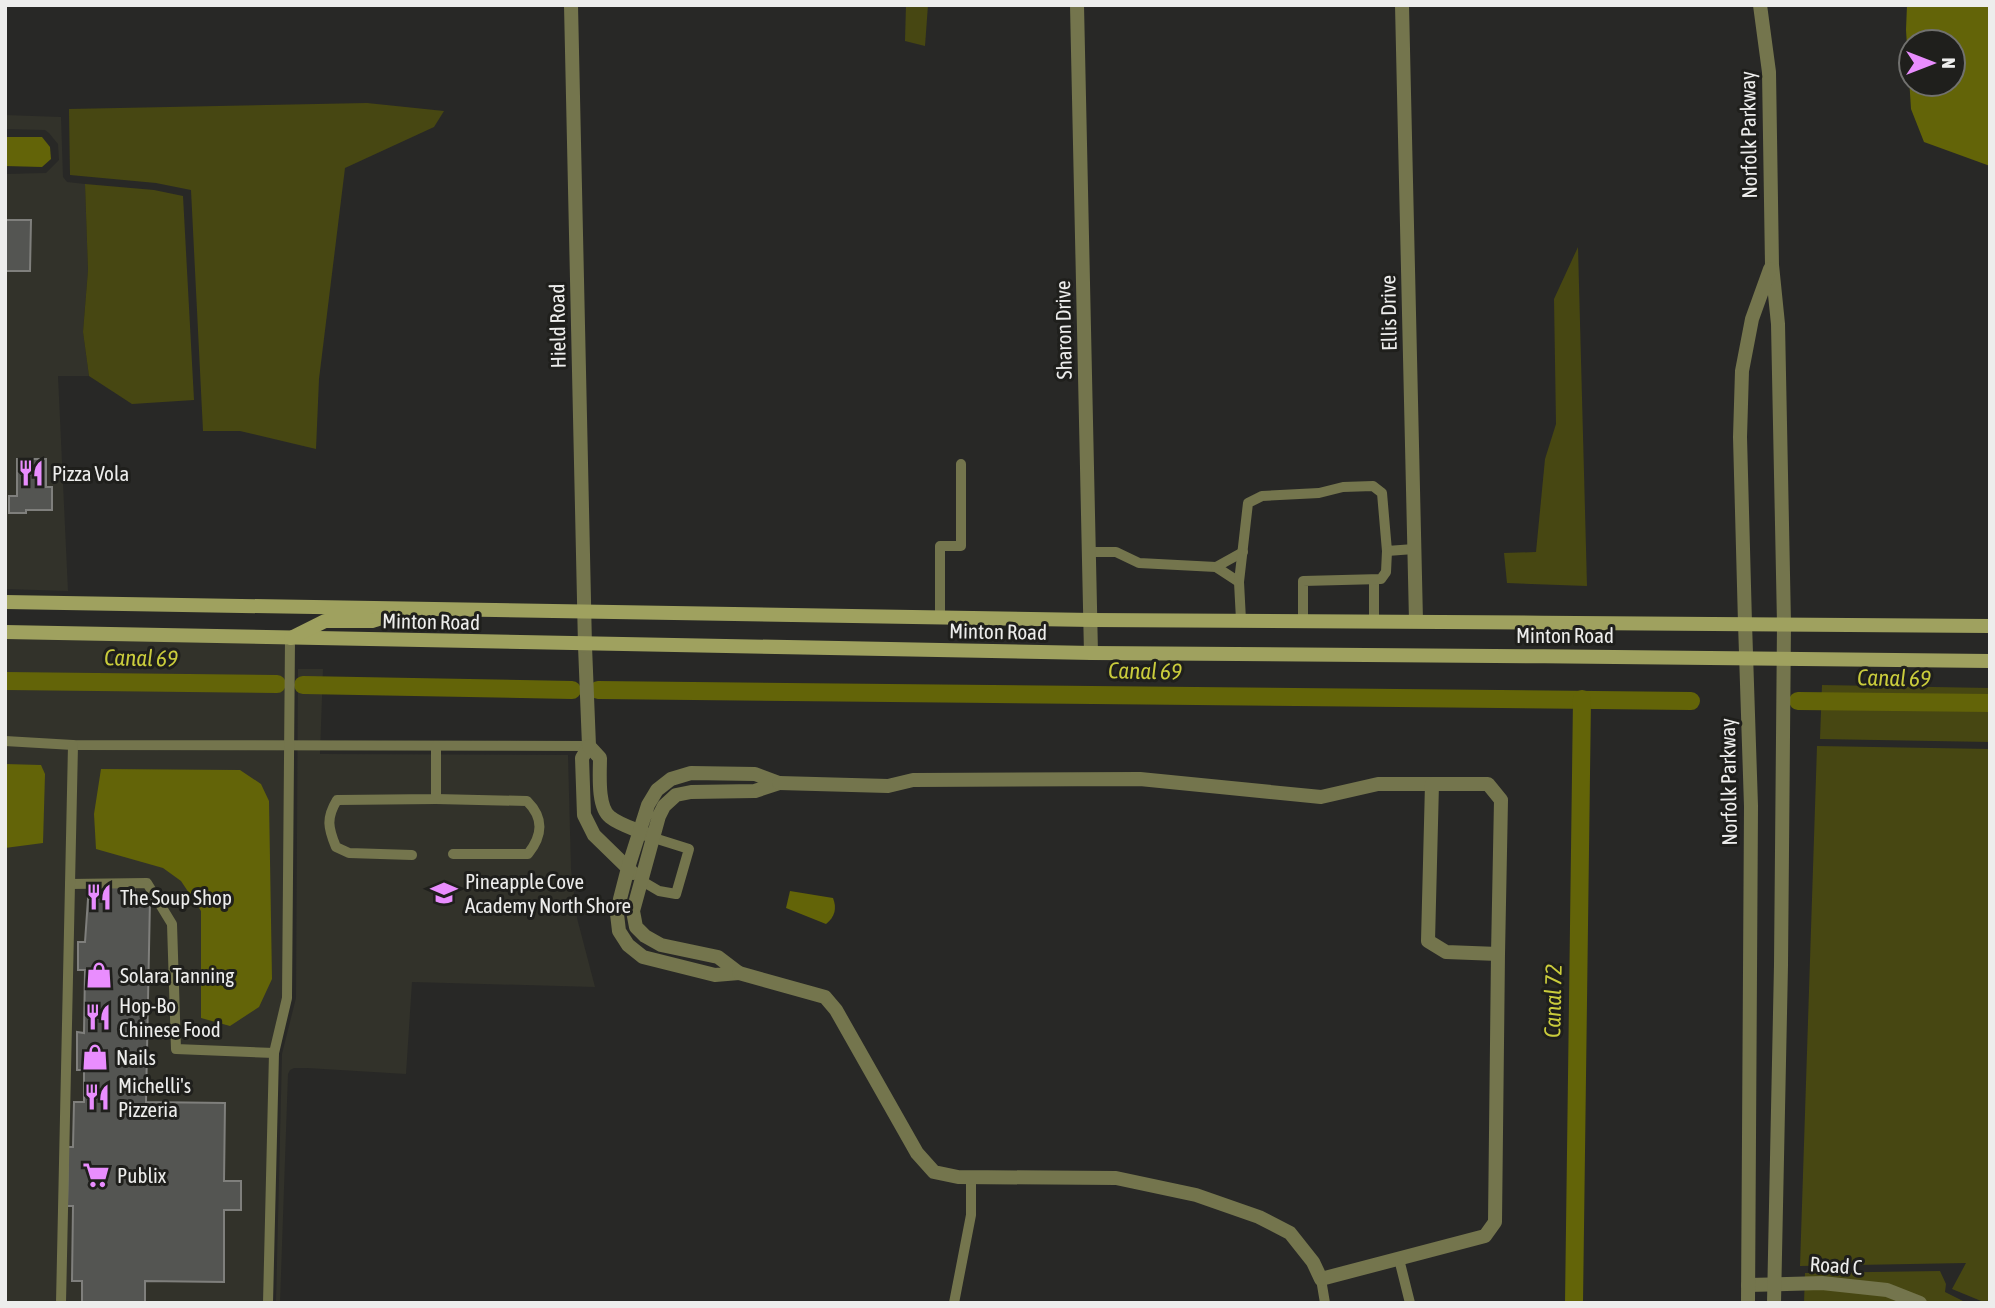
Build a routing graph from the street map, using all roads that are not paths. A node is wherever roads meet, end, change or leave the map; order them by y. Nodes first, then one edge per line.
1 (571, 5) edge
2 (1077, 5) edge
3 (1402, 5) edge
4 (1760, 5) edge
5 (1772, 265) junction
6 (961, 464) dead end
7 (1414, 549) junction
8 (1387, 551) junction
9 (1089, 552) junction
10 (1242, 552) junction
11 (1216, 567) junction
12 (1374, 580) junction
13 (1239, 582) junction
14 (5, 602) edge
15 (408, 610) junction
16 (584, 613) junction
17 (940, 617) junction
18 (1091, 620) junction
19 (1241, 620) junction
20 (1303, 620) junction
21 (1374, 620) junction
22 (1416, 621) junction
23 (1745, 624) junction
24 (1784, 624) junction
25 (1990, 626) edge
26 (5, 632) edge
27 (290, 639) junction
28 (585, 646) junction
29 (1091, 653) junction
30 (1746, 657) junction
31 (1784, 657) junction
32 (1990, 661) edge
33 (5, 741) edge
34 (73, 745) junction
35 (290, 746) junction
36 (436, 746) junction
37 (589, 747) junction
38 (738, 774) junction
39 (779, 783) junction
40 (1432, 784) junction
41 (738, 792) junction
42 (436, 799) junction
43 (640, 831) junction
44 (654, 838) junction
45 (453, 854) dead end
46 (412, 855) dead end
47 (628, 868) junction
48 (642, 881) junction
49 (70, 884) junction
50 (698, 953) junction
51 (1497, 954) junction
52 (694, 970) junction
53 (739, 973) junction
54 (274, 1053) junction
55 (971, 1178) junction
56 (1399, 1259) junction
57 (1321, 1279) junction
58 (1748, 1285) junction
59 (1774, 1285) junction
60 (61, 1303) edge
61 (268, 1303) edge
62 (954, 1303) edge
63 (1325, 1303) edge
64 (1410, 1303) edge
65 (1748, 1303) edge
66 (1774, 1303) edge
67 (1920, 1303) edge

1 - 16 street, Hield Road
2 - 9 street, Sharon Drive
3 - 7 street, Ellis Drive
4 - 5 street, Norfolk Parkway
5 - 23 street, Norfolk Parkway
5 - 24 street, Norfolk Parkway
6 - 17 lane
7 - 8 lane
7 - 22 street, Ellis Drive
8 - 10 lane
8 - 12 lane
9 - 11 lane
9 - 18 street, Sharon Drive
10 - 11 lane
10 - 13 lane
11 - 13 lane
12 - 20 lane
12 - 21 lane
13 - 19 lane
14 - 15 main road, Minton Road
15 - 16 main road, Minton Road
15 - 27 main road
16 - 17 main road, Minton Road
16 - 28 street, Hield Road
17 - 18 main road, Minton Road
18 - 19 main road, Minton Road
18 - 29 street, Sharon Drive
19 - 20 main road, Minton Road
20 - 21 main road, Minton Road
21 - 22 main road, Minton Road
22 - 23 main road, Minton Road
23 - 24 main road, Minton Road
23 - 30 street, Norfolk Parkway
24 - 25 main road, Minton Road
24 - 31 street, Norfolk Parkway
26 - 27 main road, Minton Road
27 - 28 main road, Minton Road
27 - 35 lane
28 - 29 main road, Minton Road
28 - 37 street, Hield Road
29 - 30 main road, Minton Road
30 - 31 main road, Minton Road
30 - 58 street, Norfolk Parkway
31 - 32 main road, Minton Road
31 - 59 street, Norfolk Parkway
33 - 34 lane
34 - 35 lane
34 - 49 lane
35 - 36 lane
35 - 54 lane
36 - 37 lane
36 - 42 lane
37 - 43 street
37 - 47 street
38 - 39 street
38 - 41 street
38 - 43 street
39 - 40 street
39 - 41 street
40 - 51 street
40 - 51 street
41 - 44 street
42 - 45 lane
42 - 46 lane
43 - 44 street
43 - 47 street
44 - 48 street
44 - 48 lane
47 - 48 street
47 - 52 street
48 - 50 street
49 - 54 lane
49 - 60 lane
50 - 52 street
50 - 53 street
51 - 56 street
52 - 53 street
53 - 55 street
54 - 61 lane
55 - 57 street
55 - 62 lane
56 - 57 street
56 - 64 lane
57 - 63 lane
58 - 59 street, Road C
58 - 65 street, Norfolk Parkway
59 - 66 street, Norfolk Parkway
59 - 67 street, Road C

